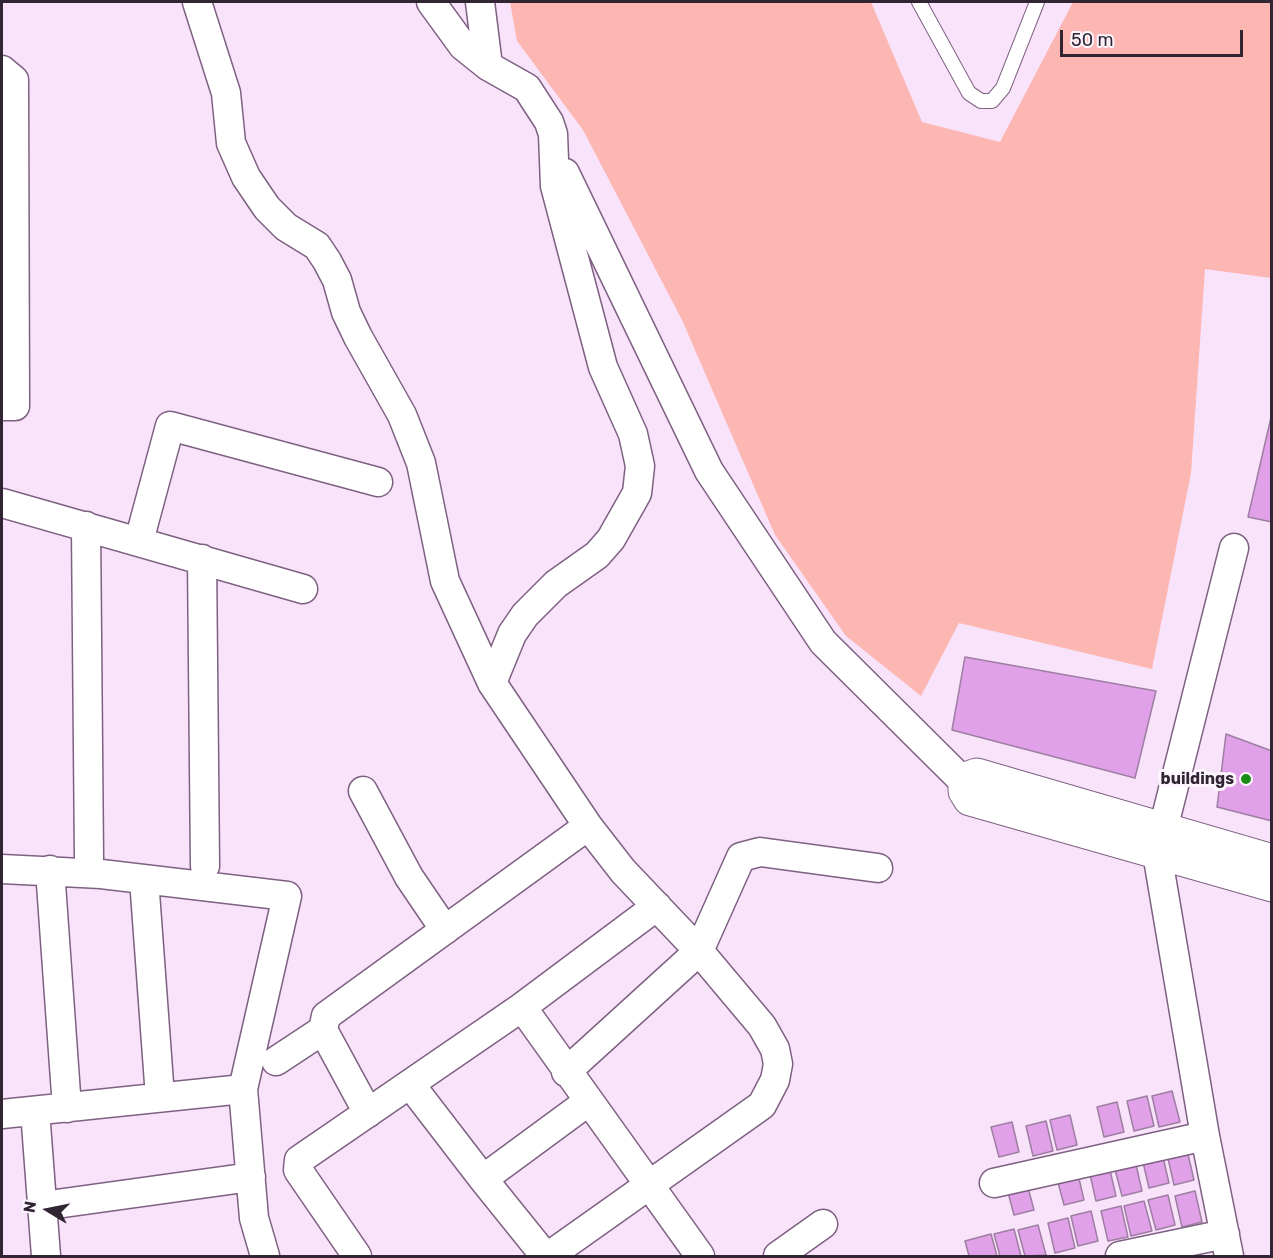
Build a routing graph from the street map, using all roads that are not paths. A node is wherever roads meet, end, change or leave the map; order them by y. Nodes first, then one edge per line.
1 (197, 2) edge
2 (432, 2) edge
3 (480, 2) edge
4 (919, 2) edge
5 (1037, 2) edge
6 (488, 66) junction
7 (2, 70) edge
8 (553, 150) junction
9 (8, 230) edge
10 (2, 406) edge
11 (378, 482) dead end
12 (2, 503) edge
13 (86, 526) junction
14 (139, 541) junction
15 (1234, 548) dead end
16 (202, 559) junction
17 (303, 589) dead end
18 (492, 683) junction
19 (965, 783) joint
20 (363, 791) dead end
21 (588, 826) junction
22 (1159, 841) junction
23 (89, 859) dead end
24 (1272, 861) edge
25 (205, 866) dead end
26 (878, 868) dead end
27 (2, 869) edge
28 (50, 870) junction
29 (144, 879) junction
30 (1272, 885) edge
31 (657, 906) junction
32 (445, 930) junction
33 (699, 951) junction
34 (522, 1007) junction
35 (323, 1030) junction
36 (276, 1061) dead end
37 (566, 1072) junction
38 (410, 1084) junction
39 (243, 1089) junction
40 (160, 1098) junction
41 (589, 1101) junction
42 (67, 1108) junction
43 (35, 1111) junction
44 (368, 1113) junction
45 (2, 1114) edge
46 (1205, 1136) junction
47 (251, 1177) junction
48 (483, 1179) junction
49 (994, 1183) dead end
50 (650, 1185) junction
51 (42, 1206) junction
52 (823, 1224) dead end
53 (1227, 1246) edge
54 (46, 1257) edge
55 (265, 1257) edge
56 (357, 1257) edge
57 (547, 1257) edge
58 (700, 1257) edge
59 (778, 1257) edge
60 (1120, 1257) edge

1 - 18 street
2 - 6 street
3 - 6 street
4 - 5 lane
6 - 8 street
7 - 9 street
8 - 18 street
8 - 19 street
9 - 10 street
11 - 14 street
12 - 13 street
13 - 14 street
13 - 23 street
14 - 16 street
15 - 22 street
16 - 17 street
16 - 25 street
18 - 21 street
19 - 22 street
20 - 32 street
21 - 31 street
21 - 32 street
22 - 24 street
22 - 30 street
22 - 46 street
26 - 33 street
27 - 28 street
28 - 29 street
28 - 42 street
29 - 39 street
29 - 40 street
31 - 33 street
31 - 34 street
32 - 35 street
33 - 37 street
33 - 50 street
34 - 37 street
34 - 38 street
35 - 36 street
35 - 44 street
37 - 41 street
38 - 44 street
38 - 48 street
39 - 40 street
39 - 47 street
40 - 42 street
41 - 48 street
41 - 50 street
42 - 43 street
43 - 45 street
43 - 51 street
44 - 56 street
46 - 49 street
46 - 53 street
47 - 51 street
47 - 55 street
48 - 57 street
50 - 57 street
50 - 58 street
51 - 54 street
52 - 59 street
53 - 60 street

